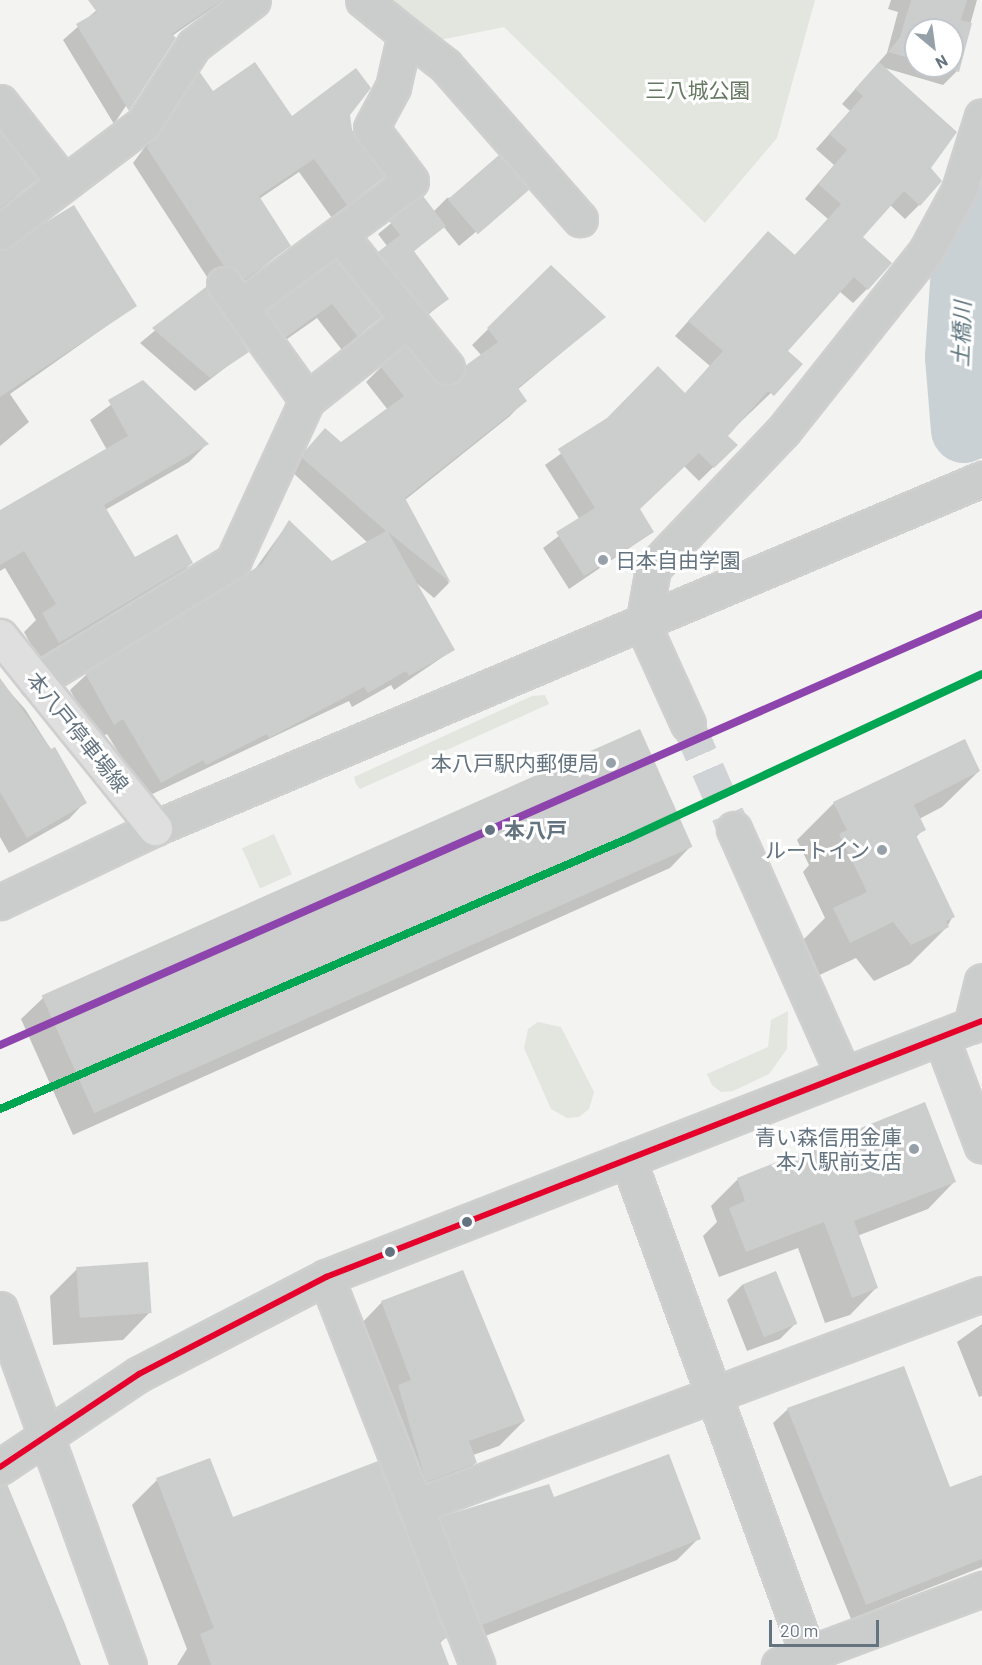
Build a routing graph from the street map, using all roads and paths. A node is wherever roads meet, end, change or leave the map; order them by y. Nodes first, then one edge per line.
1 (253, 0) edge
2 (363, 0) edge
3 (405, 34) junction
4 (0, 102) edge
5 (982, 116) edge
6 (64, 183) junction
7 (580, 219) dead end
8 (0, 232) edge
9 (340, 235) junction
10 (408, 320) junction
11 (447, 367) dead end
12 (307, 400) junction
13 (982, 479) edge
14 (643, 625) junction
15 (0, 636) edge
16 (36, 681) junction
17 (688, 724) tunnel mouth
18 (155, 828) junction
19 (734, 829) tunnel mouth
20 (0, 902) edge
21 (982, 981) edge
22 (964, 1028) edge
23 (843, 1074) junction
24 (982, 1146) edge
25 (628, 1159) junction
26 (326, 1277) junction
27 (982, 1294) edge
28 (0, 1310) edge
29 (714, 1395) junction
30 (45, 1436) junction
31 (0, 1467) edge
32 (419, 1505) junction
33 (982, 1589) edge
34 (800, 1661) edge
35 (129, 1665) edge
36 (477, 1665) edge

1 - 6 street
2 - 3 street
3 - 7 street
3 - 9 street
4 - 6 street
5 - 14 street
6 - 8 street
9 - 10 street
9 - 12 street
10 - 11 street
10 - 12 street
12 - 16 street
13 - 14 street
14 - 17 street
14 - 18 street
15 - 16 main road, 本八戸停車場線
16 - 18 main road, 本八戸停車場線
18 - 20 street
19 - 23 street
21 - 22 street
22 - 23 street
22 - 24 street
23 - 25 street
25 - 26 street
25 - 29 street
26 - 30 street
26 - 32 street
27 - 29 street
28 - 30 street
29 - 32 street
29 - 34 street
30 - 31 street
30 - 35 street
32 - 36 street
33 - 34 street

